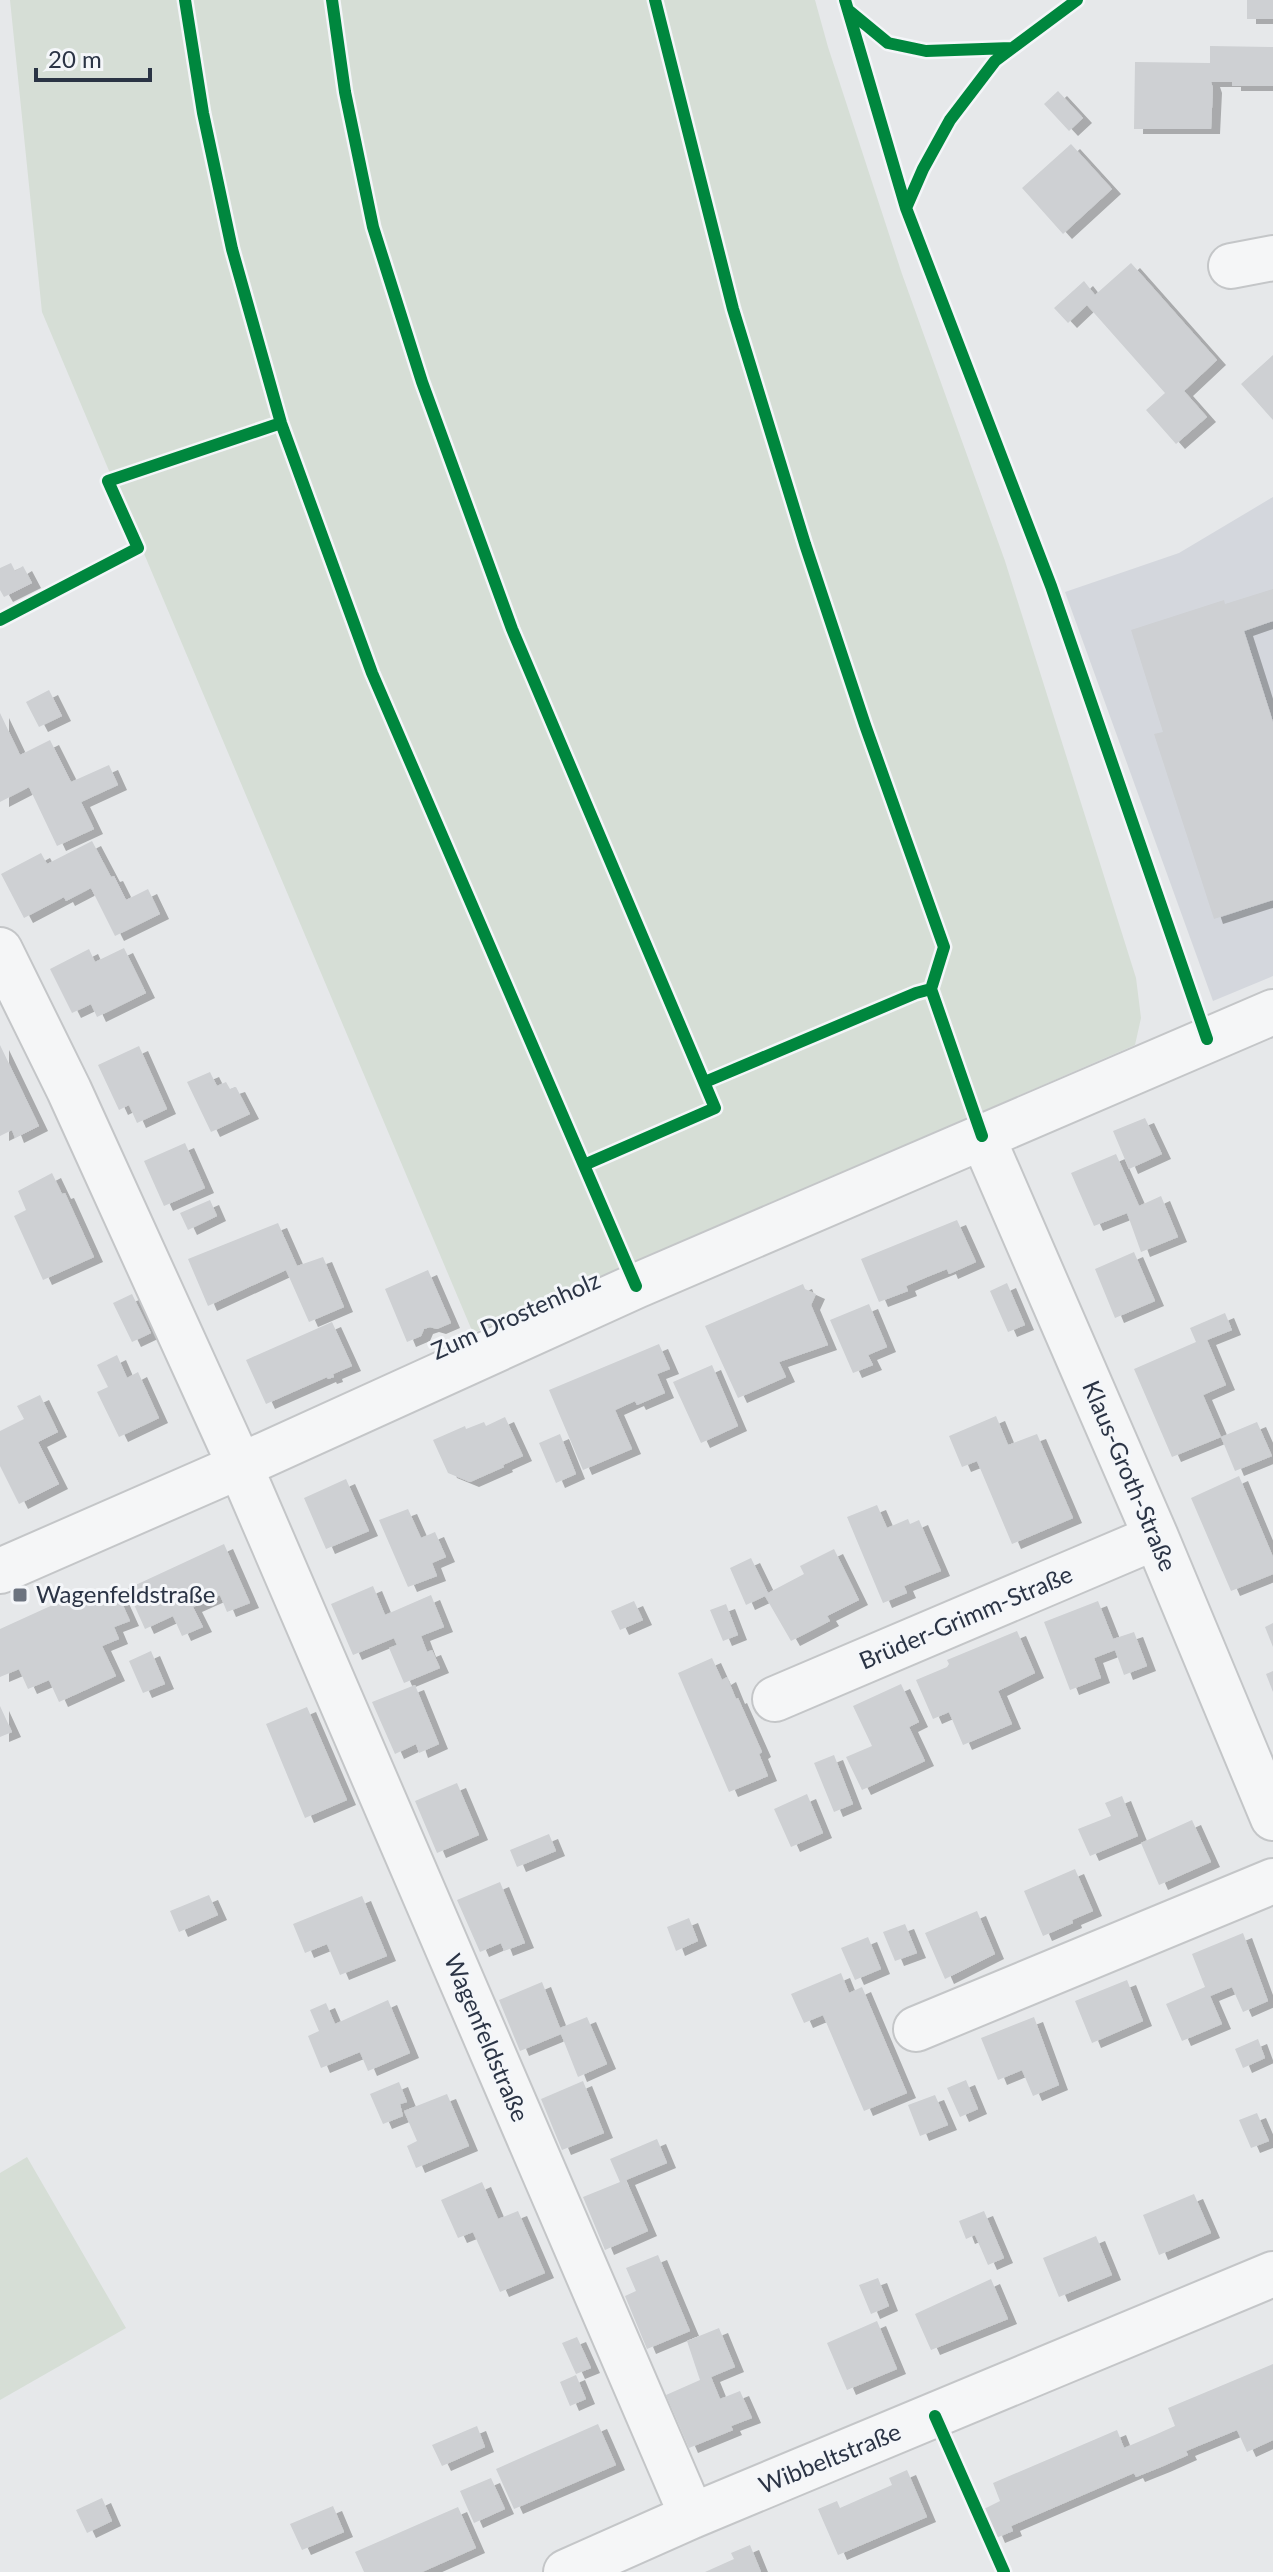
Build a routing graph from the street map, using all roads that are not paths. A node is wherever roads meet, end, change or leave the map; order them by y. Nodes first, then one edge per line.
1 (1273, 258) edge
2 (1231, 266) dead end
3 (0, 950) edge
4 (1273, 1012) edge
5 (982, 1136) junction
6 (240, 1466) junction
7 (1156, 1537) junction
8 (0, 1571) edge
9 (775, 1699) dead end
10 (1273, 1818) edge
11 (1273, 1881) edge
12 (916, 2029) dead end
13 (1273, 2274) edge
14 (692, 2516) junction
15 (566, 2572) edge

1 - 2 street
3 - 6 street, Wagenfeldstraße
4 - 5 street, Zum Drostenholz
5 - 6 street, Zum Drostenholz
5 - 7 street, Klaus-Groth-Straße
6 - 8 street, Zum Drostenholz
6 - 14 street, Wagenfeldstraße
7 - 9 street, Brüder-Grimm-Straße
7 - 10 street, Klaus-Groth-Straße
11 - 12 street
13 - 14 street, Wibbeltstraße
14 - 15 street, Wibbeltstraße

